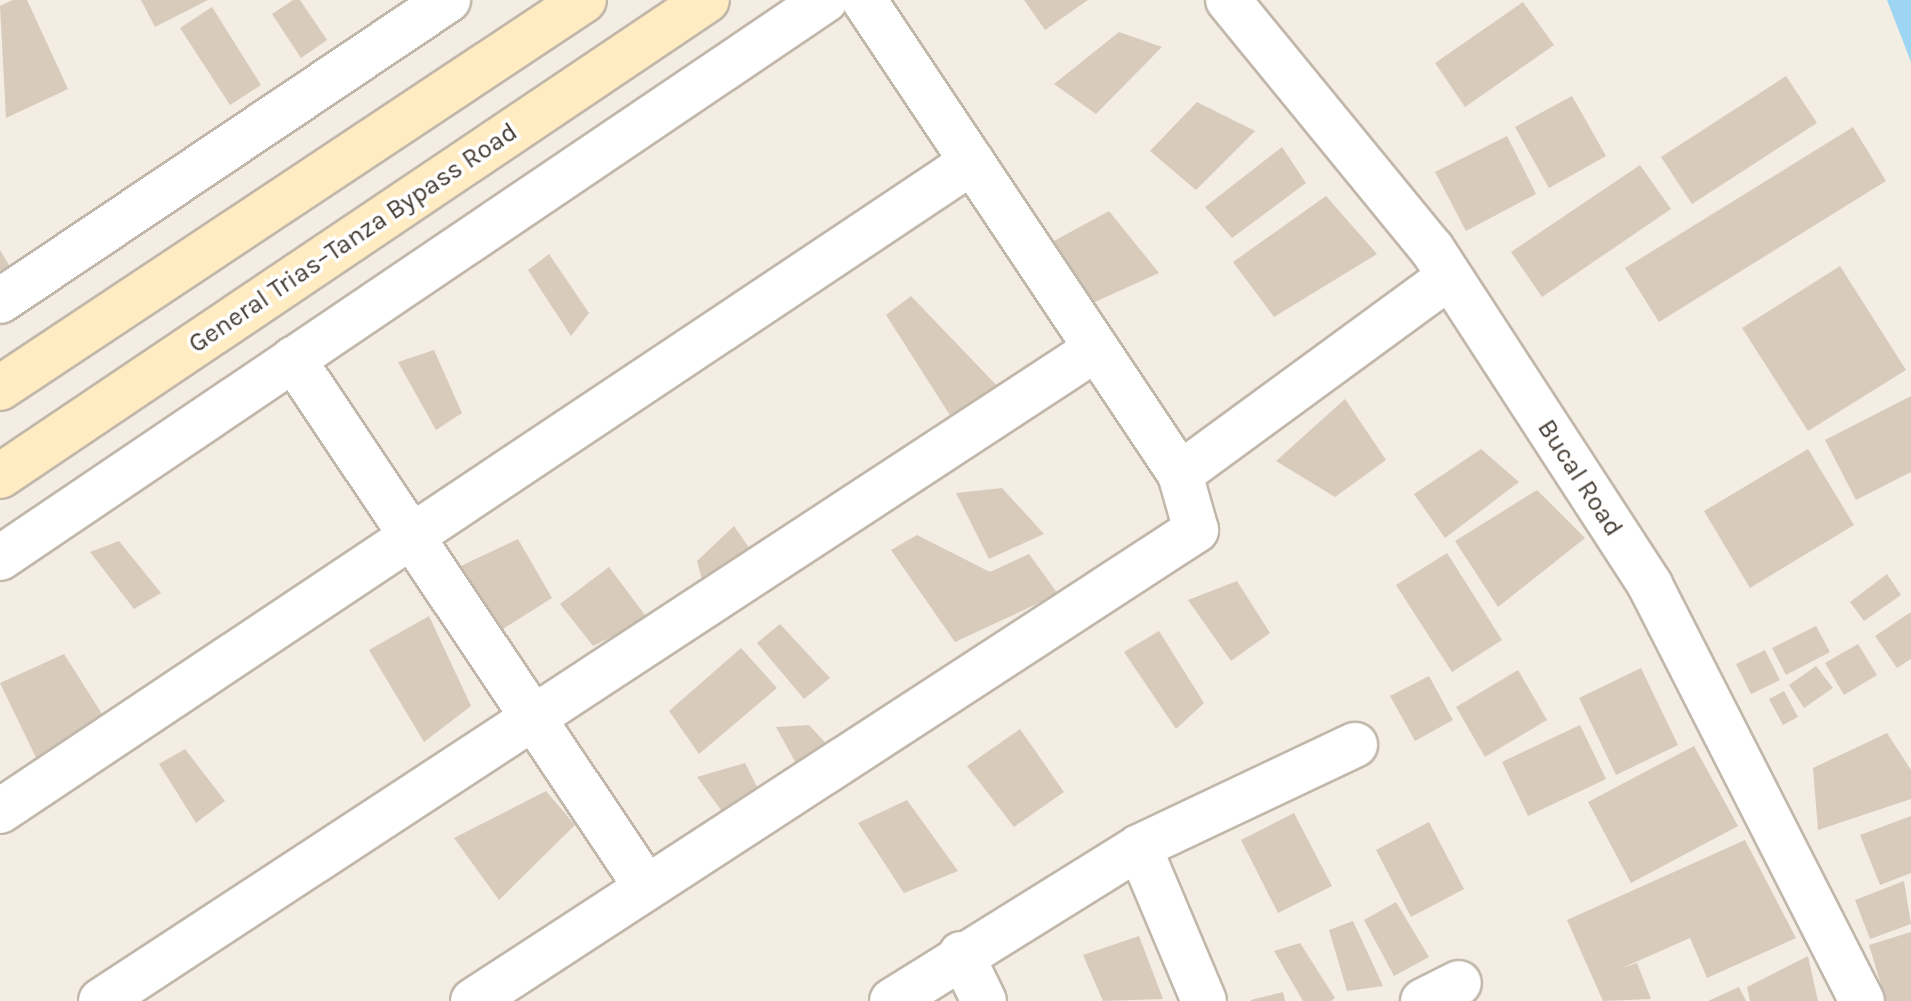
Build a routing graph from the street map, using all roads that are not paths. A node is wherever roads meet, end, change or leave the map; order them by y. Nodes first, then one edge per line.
1 (448, 0) edge
2 (584, 0) edge
3 (707, 0) edge
4 (825, 0) edge
5 (864, 0) edge
6 (1228, 0) edge
7 (972, 162) junction
8 (1449, 277) junction
9 (0, 301) edge
10 (1096, 349) junction
11 (293, 359) junction
12 (0, 388) edge
13 (1180, 474) junction
14 (0, 476) edge
15 (411, 536) junction
16 (7, 538) edge
17 (533, 718) junction
18 (1355, 745) dead end
19 (0, 811) edge
20 (1139, 847) junction
21 (645, 885) junction
22 (961, 954) junction
23 (101, 1001) edge
24 (473, 1001) edge
25 (892, 1001) edge
26 (984, 1001) edge
27 (1204, 1001) edge
28 (1862, 1001) edge

1 - 9 street
2 - 12 main road
3 - 14 main road, General Trias–Tanza Bypass Road
4 - 11 street
5 - 7 street
6 - 8 street, Bucal Road
7 - 10 street
7 - 15 street
8 - 13 street
8 - 28 street, Bucal Road
10 - 13 street
10 - 17 street
11 - 15 street
11 - 16 street
13 - 21 street
15 - 17 street
15 - 19 street
17 - 21 street
17 - 23 street
18 - 20 street
20 - 22 street
20 - 27 street
21 - 24 street
22 - 25 street
22 - 26 street

